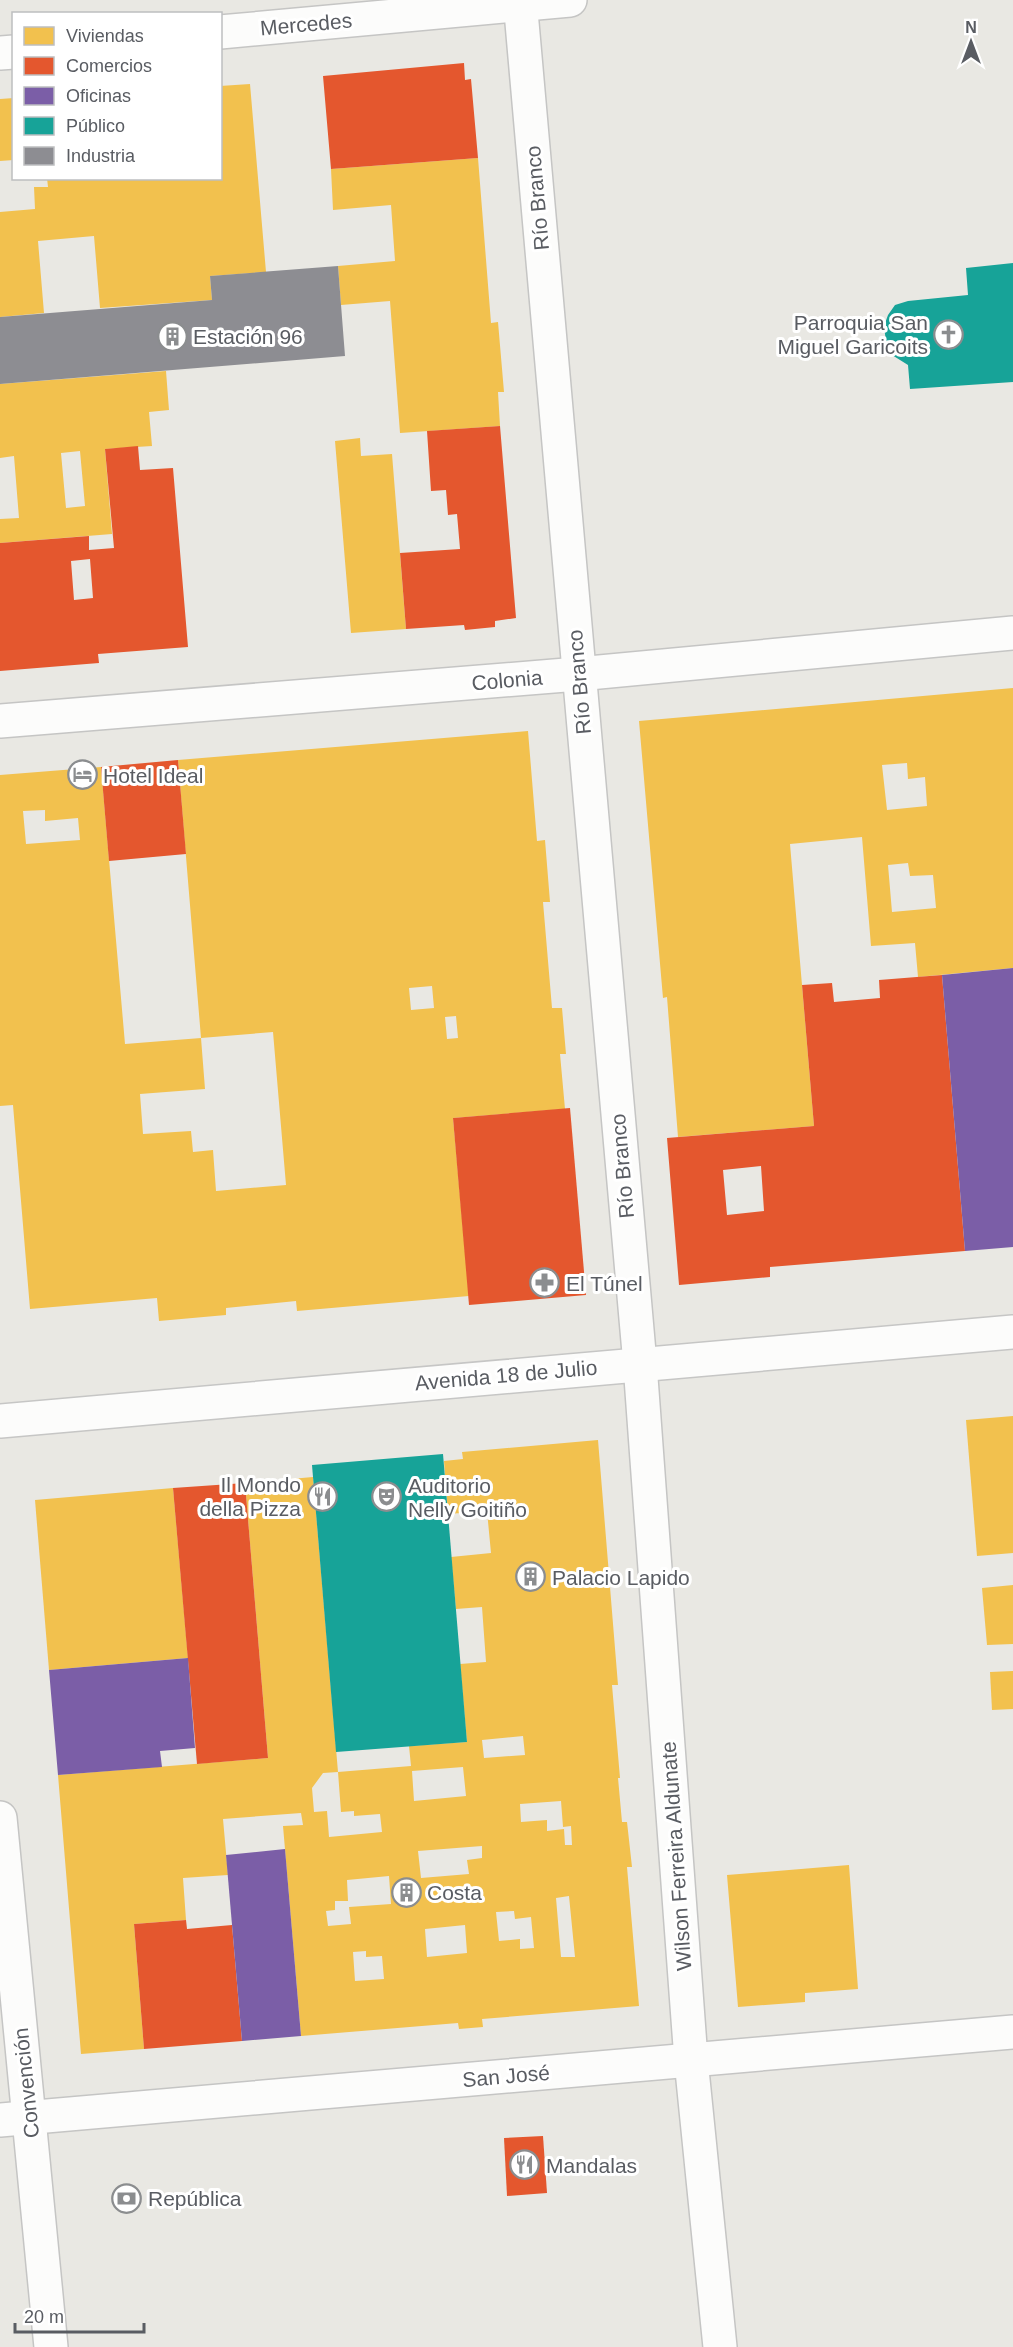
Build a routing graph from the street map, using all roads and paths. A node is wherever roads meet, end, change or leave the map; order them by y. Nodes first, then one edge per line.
1 (570, 0) edge
2 (520, 2) edge
3 (222, 32) edge
4 (1013, 633) edge
5 (578, 675) junction
6 (0, 721) edge
7 (1013, 1332) edge
8 (640, 1364) junction
9 (0, 1421) edge
10 (0, 1818) edge
11 (1013, 2032) edge
12 (691, 2060) junction
13 (15, 2119) edge
14 (51, 2347) edge
15 (720, 2347) edge

1 - 2 street, Mercedes
2 - 3 street, Mercedes
2 - 5 street, Río Branco
4 - 5 street, Colonia
5 - 6 street, Colonia
5 - 8 street, Río Branco
7 - 8 street, Avenida 18 de Julio
8 - 9 street, Avenida 18 de Julio
8 - 12 street, Wilson Ferreira Aldunate
10 - 13 street, Convención
11 - 12 street, San José
12 - 13 street, San José
12 - 15 street, Wilson Ferreira Aldunate
13 - 14 street, Convención

